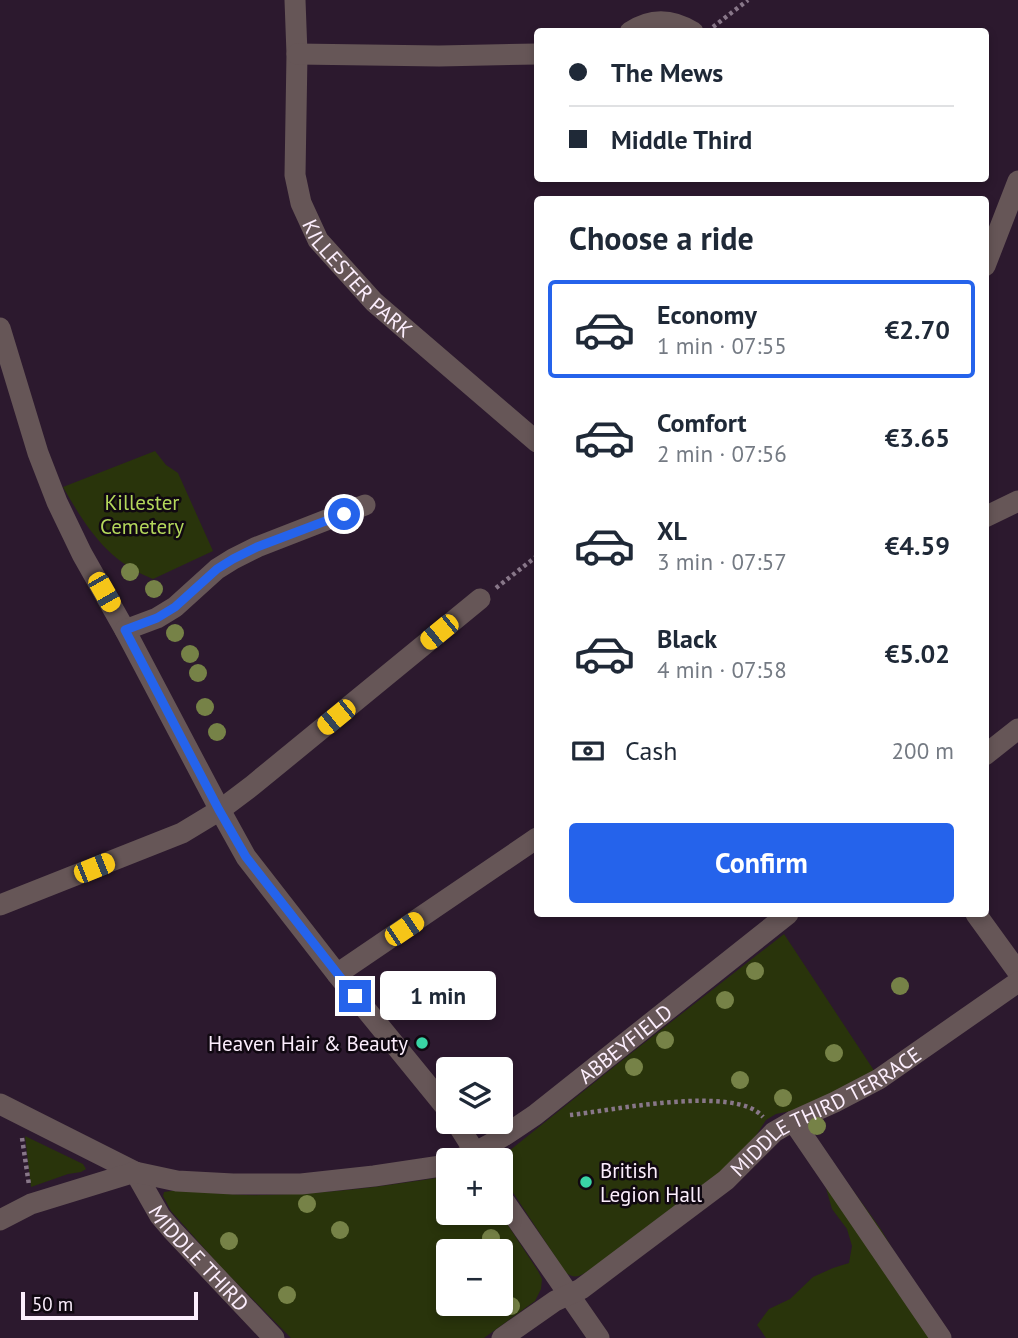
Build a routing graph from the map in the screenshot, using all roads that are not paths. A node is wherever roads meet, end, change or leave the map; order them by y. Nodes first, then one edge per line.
1 (295, 0) edge
2 (636, 28) edge
3 (686, 28) edge
4 (297, 54) junction
5 (534, 54) edge
6 (1018, 181) edge
7 (989, 256) edge
8 (0, 328) edge
9 (534, 439) edge
10 (1018, 501) edge
11 (365, 505) dead end
12 (989, 515) edge
13 (480, 598) road end
14 (125, 630) junction
15 (1018, 729) edge
16 (989, 752) edge
17 (219, 810) junction
18 (534, 840) edge
19 (0, 905) edge
20 (784, 917) edge
21 (978, 917) edge
22 (1018, 972) edge
23 (337, 974) junction
24 (1018, 982) edge
25 (436, 1095) edge
26 (9, 1108) edge
27 (793, 1121) junction
28 (487, 1148) edge
29 (436, 1167) edge
30 (135, 1172) junction
31 (513, 1214) edge
32 (0, 1220) edge
33 (568, 1295) junction
34 (274, 1338) edge
35 (502, 1338) edge
36 (599, 1338) edge
37 (942, 1338) edge

1 - 4 street, KILLESTER PARK
2 - 3 street
4 - 5 street
4 - 9 street, KILLESTER PARK
6 - 7 street
8 - 14 street
10 - 12 street
11 - 14 street
13 - 17 street
14 - 17 street
15 - 16 street
17 - 19 street
17 - 23 street
18 - 23 street
20 - 28 street, ABBEYFIELD
21 - 22 street
23 - 25 street
24 - 27 street, MIDDLE THIRD TERRACE
26 - 30 street
27 - 33 street, MIDDLE THIRD TERRACE
27 - 37 street
29 - 30 street
30 - 32 street
30 - 34 street, MIDDLE THIRD
31 - 33 street
33 - 35 street
33 - 36 street

